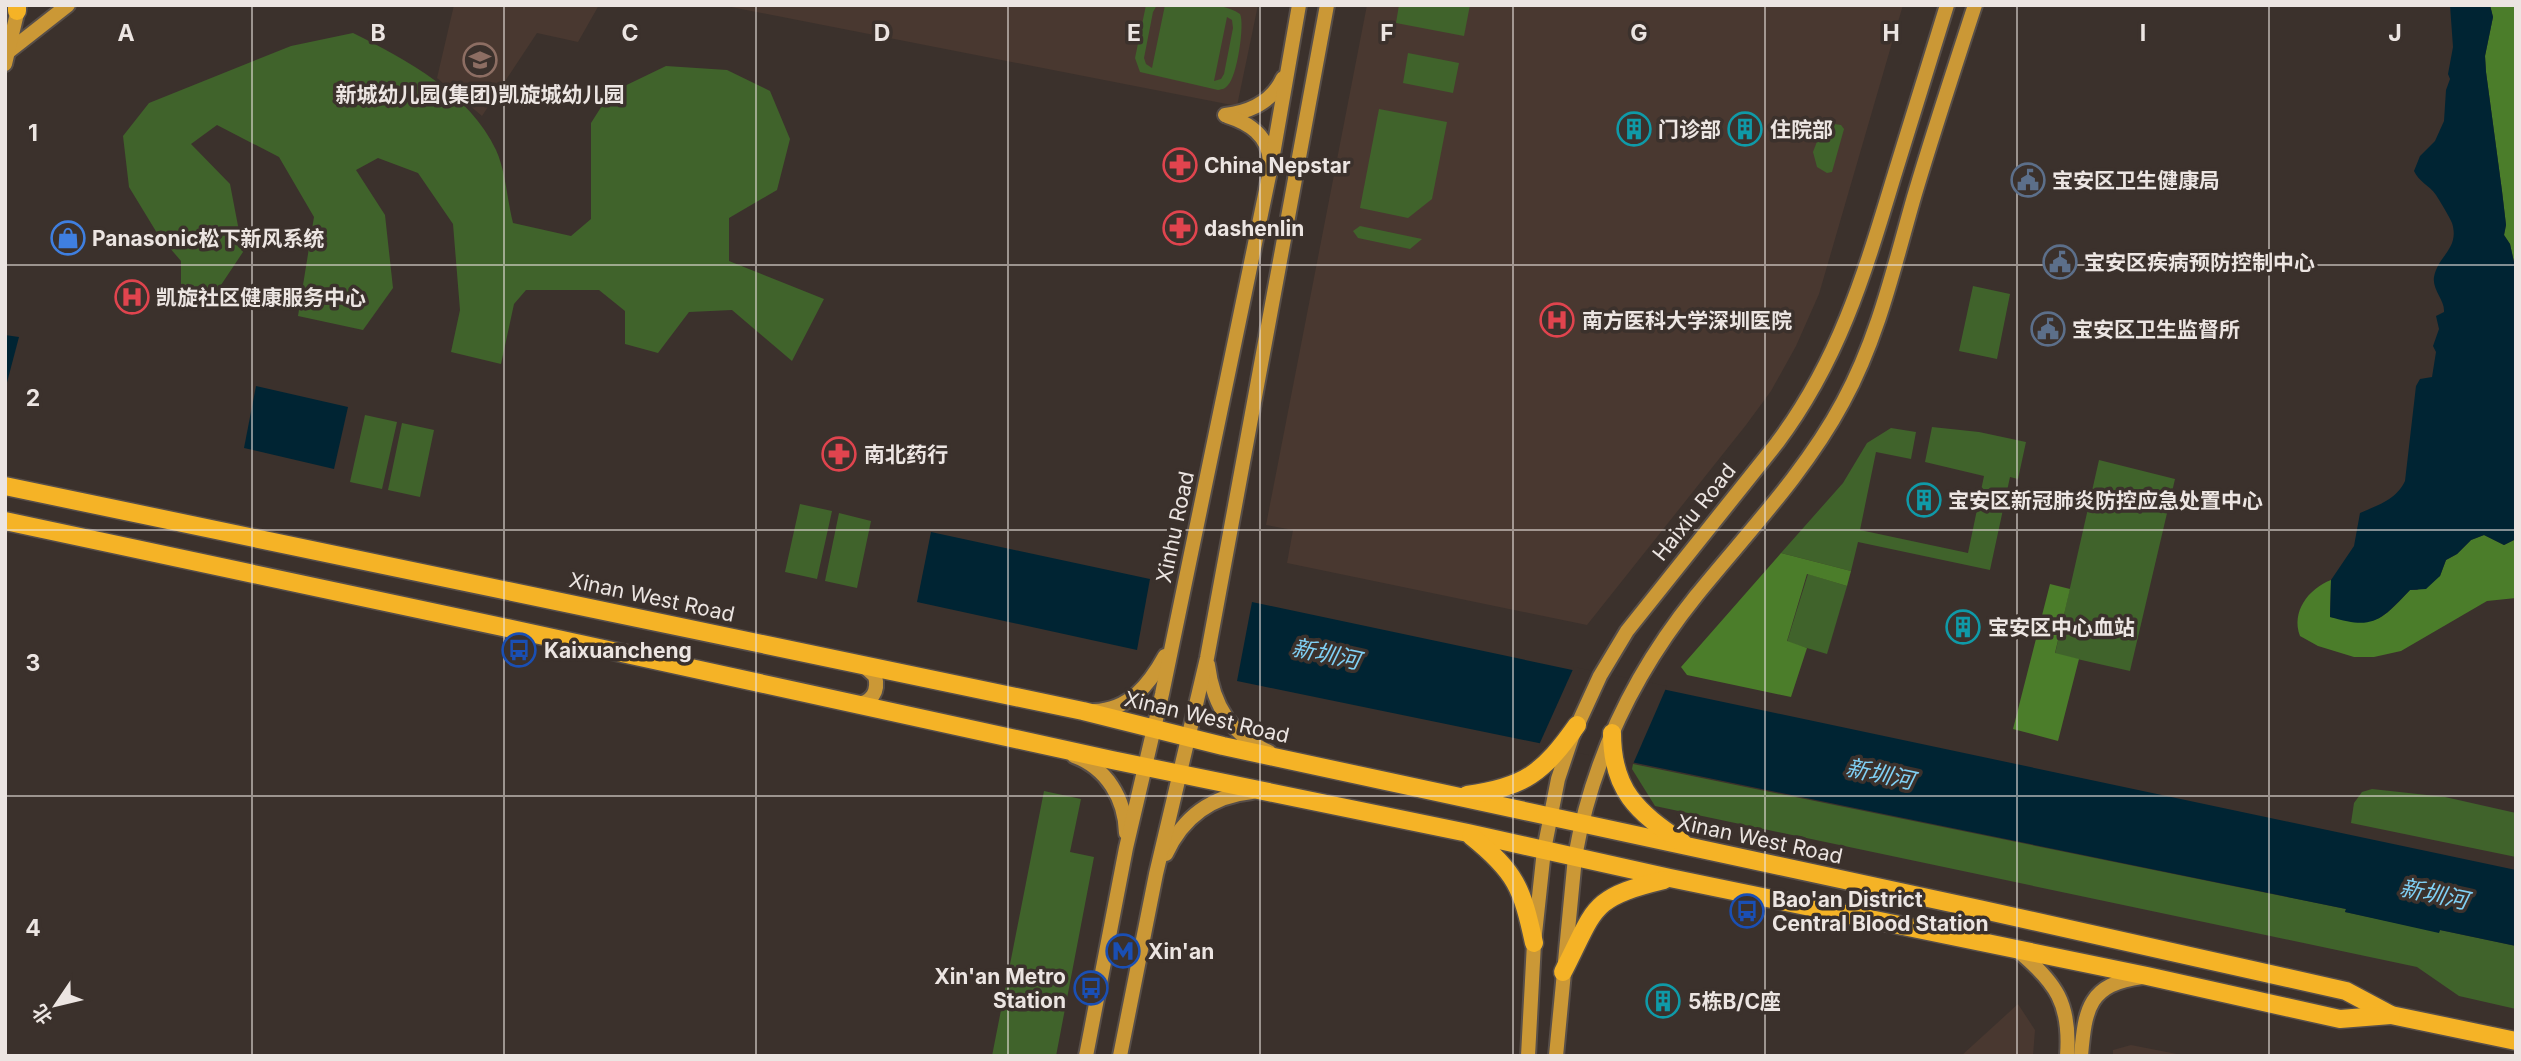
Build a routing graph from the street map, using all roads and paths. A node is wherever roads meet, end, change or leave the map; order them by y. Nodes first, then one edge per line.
1 (68, 5) edge
2 (1299, 5) edge
3 (1328, 5) edge
4 (1947, 5) edge
5 (1975, 5) edge
6 (18, 7) edge
7 (7, 58) edge
8 (1287, 69) junction
9 (1271, 166) junction
10 (5, 484) edge
11 (5, 523) edge
12 (1172, 643) junction
13 (1208, 658) junction
14 (863, 665) junction
15 (856, 704) junction
16 (1083, 711) junction
17 (1577, 725) joint
18 (1153, 729) junction
19 (1612, 733) joint
20 (1188, 738) junction
21 (1046, 746) junction
22 (1563, 750) junction
23 (1607, 758) junction
24 (1286, 760) junction
25 (1144, 766) junction
26 (1179, 774) junction
27 (1258, 791) junction
28 (1454, 797) junction
29 (1549, 818) junction
30 (1581, 824) junction
31 (1468, 833) junction
32 (1126, 848) junction
33 (1690, 848) junction
34 (1544, 850) junction
35 (1575, 857) junction
36 (1156, 874) junction
37 (1670, 878) junction
38 (1534, 943) junction
39 (2016, 949) junction
40 (1563, 972) junction
41 (2147, 976) junction
42 (2310, 983) junction
43 (2303, 1011) junction
44 (2391, 1015) junction
45 (2516, 1041) edge
46 (1086, 1056) edge
47 (1121, 1056) edge
48 (1528, 1056) edge
49 (1556, 1056) edge
50 (2067, 1056) edge
51 (2081, 1056) edge

1 - 7 main road
2 - 8 main road, Xinhu Road
3 - 13 main road
4 - 17 main road, Haixiu Road
5 - 19 main road
6 - 7 main road
8 - 9 main road, Xinhu Road
8 - 9 main road
9 - 12 main road, Xinhu Road
10 - 14 main road, Xinan West Road
11 - 15 main road, Xinan West Road
12 - 16 main road
12 - 18 main road, Xinhu Road
13 - 20 main road
13 - 24 main road
14 - 15 main road
14 - 16 main road, Xinan West Road
15 - 21 main road, Xinan West Road
16 - 18 main road, Xinan West Road
17 - 22 main road
18 - 20 main road, Xinan West Road
18 - 25 main road, Xinhu Road
19 - 23 main road
20 - 24 main road, Xinan West Road
20 - 26 main road
21 - 25 main road, Xinan West Road
21 - 32 main road
22 - 28 main road
22 - 29 main road
23 - 30 main road
23 - 33 main road
24 - 28 main road, Xinan West Road
25 - 26 main road, Xinan West Road
25 - 32 main road, Xinhu Road
26 - 27 main road, Xinan West Road
26 - 36 main road
27 - 31 main road, Xinan West Road
27 - 36 main road
28 - 29 main road, Xinan West Road
29 - 30 main road, Xinan West Road
29 - 34 main road
30 - 33 main road, Xinan West Road
30 - 35 main road
31 - 34 main road, Xinan West Road
31 - 38 main road
32 - 46 main road, Xinhu Road
33 - 42 main road, Xinan West Road
34 - 35 main road, Xinan West Road
34 - 38 main road
35 - 37 main road, Xinan West Road
35 - 40 main road
36 - 47 main road
37 - 39 main road, Xinan West Road
37 - 40 main road
38 - 48 main road
39 - 41 main road, Xinan West Road
39 - 50 main road
40 - 49 main road
41 - 43 main road, Xinan West Road
41 - 51 main road
42 - 43 main road
42 - 44 main road, Xinan West Road
43 - 44 main road, Xinan West Road
44 - 45 main road, Xinan West Road

